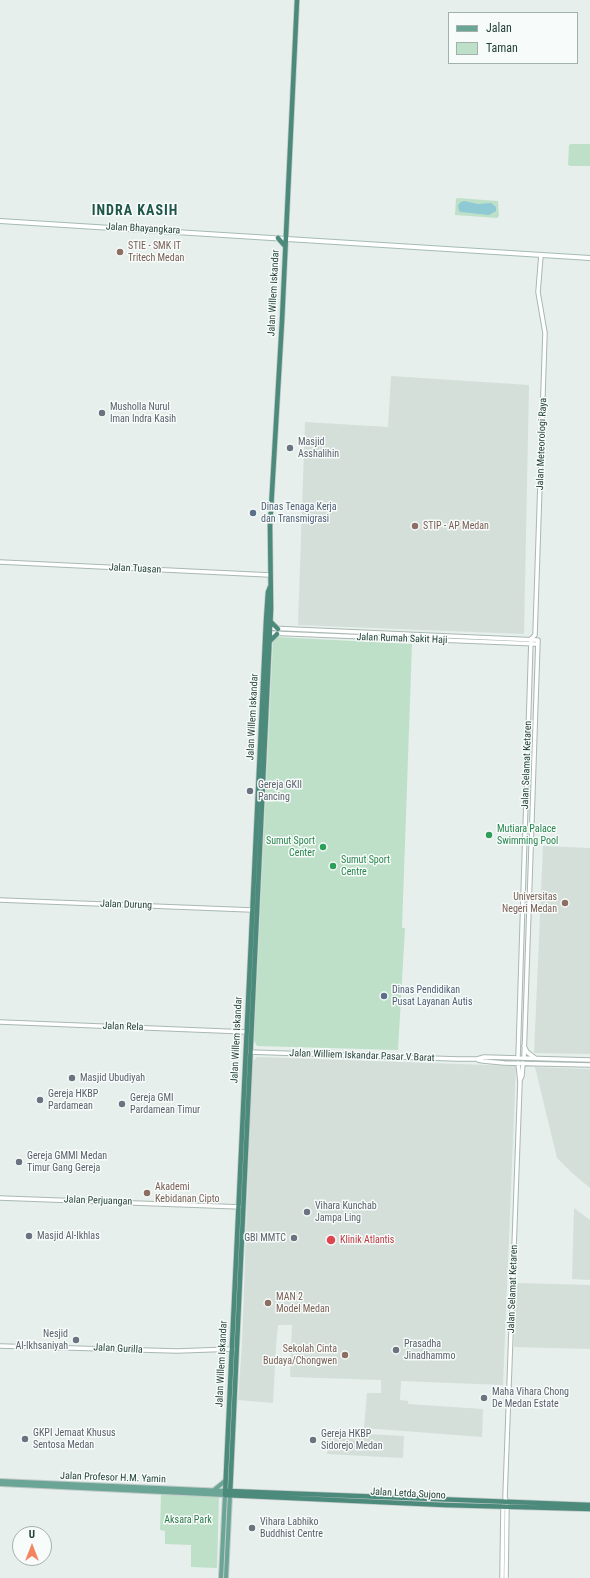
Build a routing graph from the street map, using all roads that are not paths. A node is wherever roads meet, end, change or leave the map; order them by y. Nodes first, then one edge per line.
1 (297, 0) edge
2 (0, 220) edge
3 (278, 238) junction
4 (286, 239) junction
5 (285, 246) junction
6 (541, 255) junction
7 (590, 258) edge
8 (0, 562) edge
9 (270, 575) junction
10 (270, 587) junction
11 (270, 621) junction
12 (268, 631) junction
13 (278, 631) junction
14 (535, 634) junction
15 (531, 639) junction
16 (538, 640) junction
17 (270, 641) junction
18 (531, 644) junction
19 (538, 644) junction
20 (528, 736) junction
21 (535, 737) junction
22 (0, 900) edge
23 (523, 903) junction
24 (529, 904) junction
25 (252, 910) junction
26 (254, 922) junction
27 (520, 1001) junction
28 (526, 1001) junction
29 (0, 1022) edge
30 (247, 1032) junction
31 (524, 1045) junction
32 (248, 1052) junction
33 (524, 1058) junction
34 (537, 1059) junction
35 (518, 1060) junction
36 (590, 1060) edge
37 (523, 1063) junction
38 (590, 1065) edge
39 (520, 1080) junction
40 (0, 1198) edge
41 (241, 1207) junction
42 (0, 1346) edge
43 (234, 1349) junction
44 (228, 1480) junction
45 (0, 1481) edge
46 (0, 1484) edge
47 (214, 1490) junction
48 (240, 1491) junction
49 (227, 1493) junction
50 (505, 1503) junction
51 (590, 1505) edge
52 (590, 1509) edge
53 (225, 1552) junction
54 (221, 1578) edge
55 (226, 1578) edge
56 (502, 1578) edge
57 (506, 1578) edge

1 - 4 highway, Jalan Willem Iskandar
2 - 3 main road, Jalan Bhayangkara
3 - 4 main road, Jalan Bhayangkara
3 - 5 highway
4 - 5 highway, Jalan Willem Iskandar
4 - 6 main road
5 - 9 highway, Jalan Willem Iskandar
6 - 7 main road
6 - 14 street, Jalan Meteorologi Raya
8 - 9 street, Jalan Tuasan
9 - 10 highway, Jalan Willem Iskandar
10 - 11 highway, Jalan Willem Iskandar
10 - 12 highway, Jalan Willem Iskandar
11 - 12 highway, Jalan Willem Iskandar
11 - 13 highway
12 - 13 street, Jalan Rumah Sakit Haji
12 - 17 highway, Jalan Willem Iskandar
12 - 25 highway, Jalan Willem Iskandar
13 - 15 street, Jalan Rumah Sakit Haji
13 - 17 highway
13 - 18 street, Jalan Rumah Sakit Haji
14 - 15 street
14 - 16 street, Jalan Meteorologi Raya
15 - 16 street, Jalan Rumah Sakit Haji
15 - 18 street, Jalan Selamat Ketaren
16 - 19 street, Jalan Selamat Ketaren
17 - 26 highway, Jalan Willem Iskandar
18 - 19 street, Jalan Rumah Sakit Haji
18 - 20 street, Jalan Selamat Ketaren
19 - 21 street, Jalan Selamat Ketaren
20 - 21 street
20 - 23 street, Jalan Selamat Ketaren
21 - 24 street, Jalan Selamat Ketaren
22 - 25 street, Jalan Durung
23 - 24 street
23 - 27 street, Jalan Selamat Ketaren
24 - 28 street, Jalan Selamat Ketaren
25 - 26 highway, Jalan Willem Iskandar
26 - 30 highway, Jalan Willem Iskandar
26 - 32 highway, Jalan Willem Iskandar
27 - 28 street
27 - 35 street, Jalan Selamat Ketaren
28 - 31 street, Jalan Selamat Ketaren
29 - 30 street, Jalan Rela
30 - 32 highway, Jalan Willem Iskandar
31 - 33 street, Jalan Selamat Ketaren
31 - 34 street
32 - 35 street, Jalan Williem Iskandar Pasar V Barat
32 - 41 highway, Jalan Willem Iskandar
33 - 34 street, Jalan Williem Iskandar Pasar V Barat
33 - 35 street, Jalan Williem Iskandar Pasar V Barat
34 - 36 street, Jalan Williem Iskandar Pasar V Barat
35 - 37 street, Jalan Williem Iskandar Pasar V Barat
35 - 39 street, Jalan Selamat Ketaren
37 - 38 street, Jalan Williem Iskandar Pasar V Barat
37 - 39 street, Jalan Selamat Ketaren
39 - 50 street, Jalan Selamat Ketaren
40 - 41 street, Jalan Perjuangan
41 - 43 highway, Jalan Willem Iskandar
42 - 43 street, Jalan Gurilla
43 - 44 highway, Jalan Willem Iskandar
44 - 47 main road
44 - 48 highway
44 - 49 highway, Jalan Willem Iskandar
45 - 47 main road, Jalan Profesor H.M. Yamin
46 - 49 main road, Jalan Profesor H.M. Yamin
47 - 49 main road, Jalan Profesor H.M. Yamin
48 - 49 highway, Jalan Letda Sujono
48 - 50 highway, Jalan Letda Sujono
49 - 50 highway, Jalan Letda Sujono
49 - 53 main road
50 - 51 highway, Jalan Letda Sujono
50 - 52 highway, Jalan Letda Sujono
50 - 56 street
50 - 57 street
53 - 54 main road
53 - 55 main road

